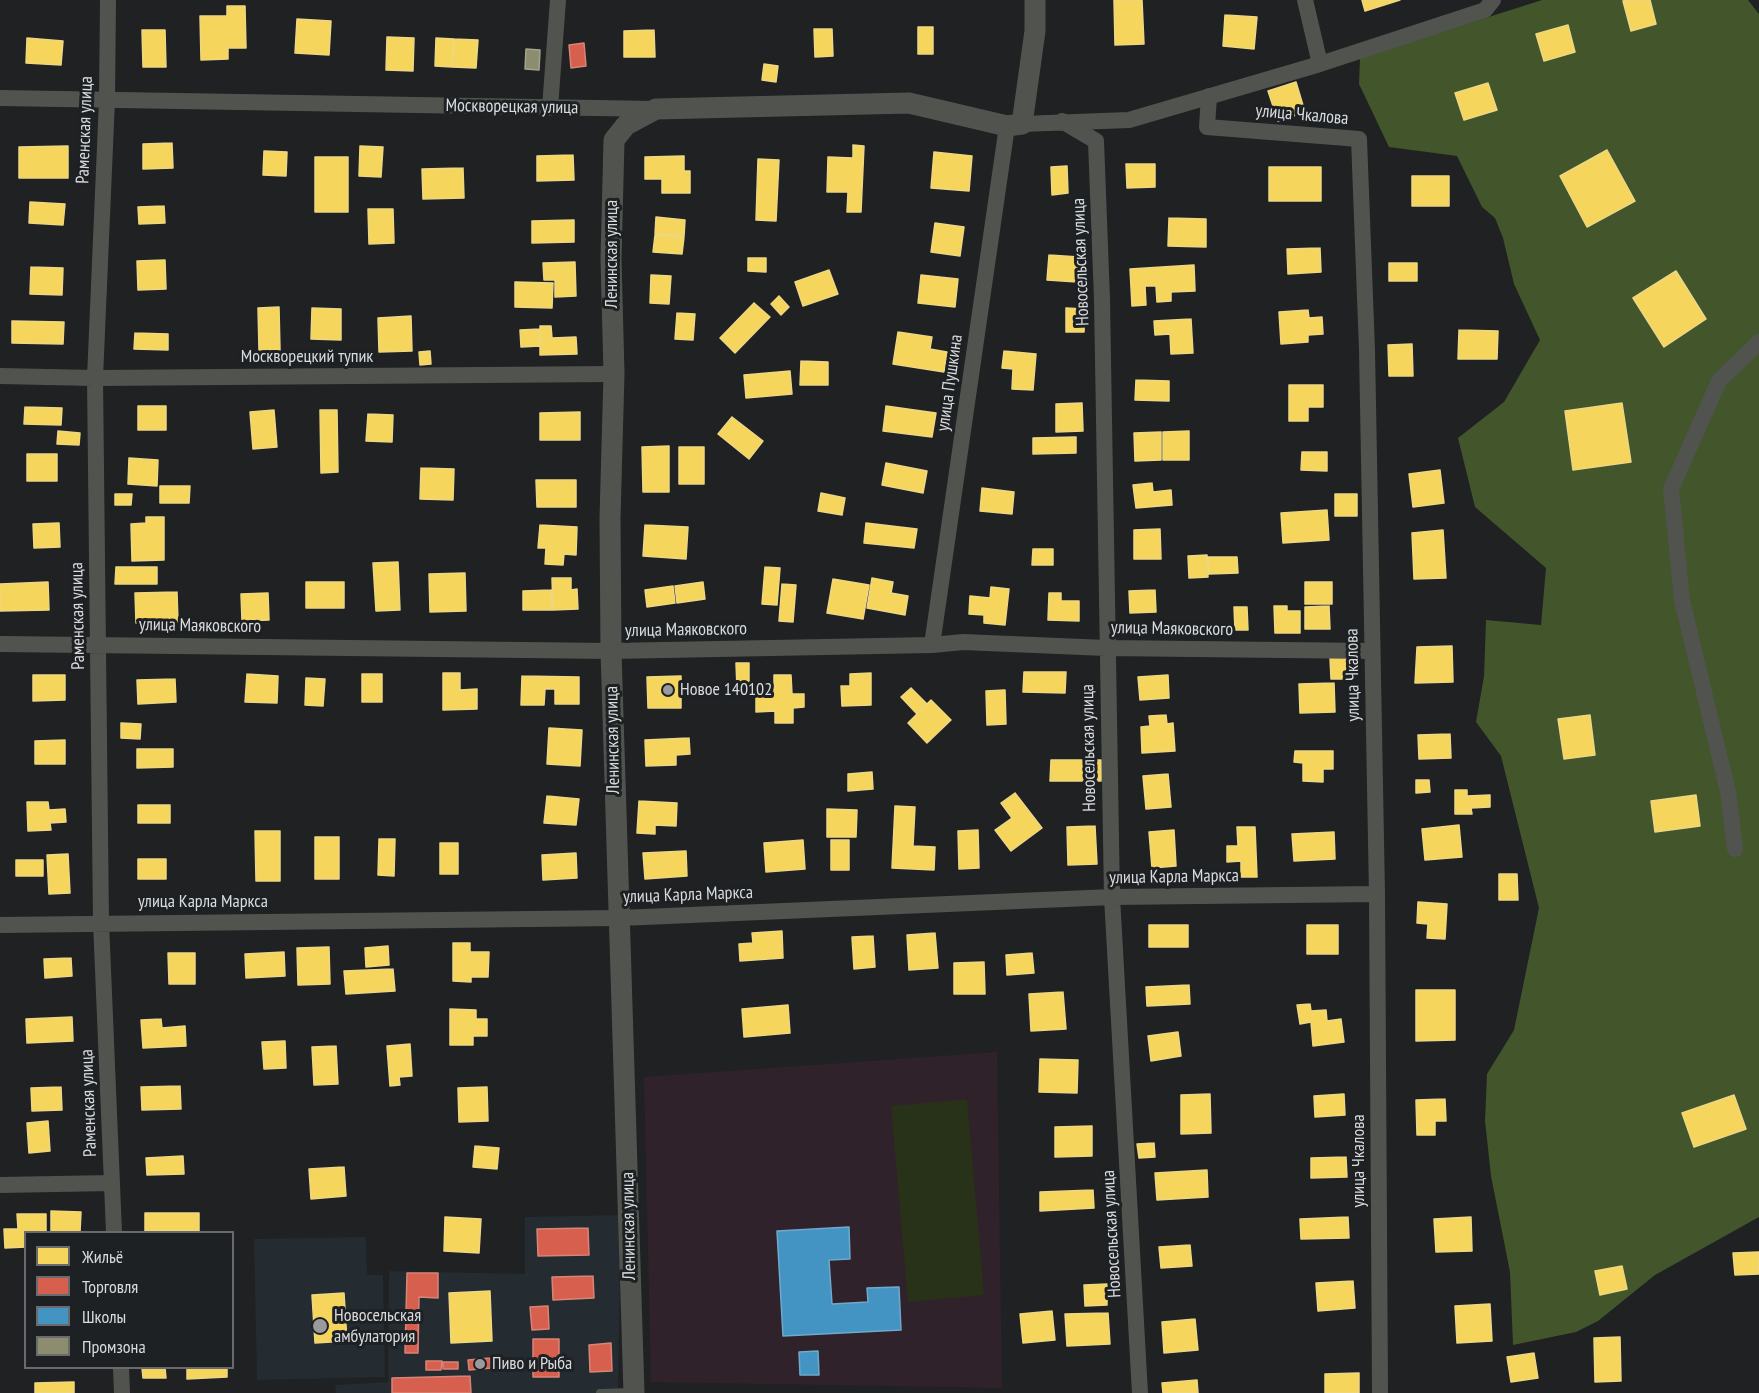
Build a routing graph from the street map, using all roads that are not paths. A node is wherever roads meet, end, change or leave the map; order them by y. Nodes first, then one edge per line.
1 (108, 0) edge
2 (558, 0) edge
3 (1035, 0) edge
4 (1305, 0) edge
5 (1493, 0) edge
6 (1320, 64) junction
7 (1209, 96) junction
8 (0, 98) edge
9 (107, 100) junction
10 (550, 108) junction
11 (656, 109) junction
12 (1062, 121) junction
13 (1014, 125) junction
14 (1759, 342) edge
15 (614, 374) junction
16 (0, 375) edge
17 (95, 378) junction
18 (0, 644) edge
19 (98, 644) junction
20 (932, 645) junction
21 (1106, 648) junction
22 (611, 651) junction
23 (1372, 651) junction
24 (1735, 849) dead end
25 (1377, 894) junction
26 (1112, 897) junction
27 (620, 918) junction
28 (101, 922) junction
29 (0, 925) edge
30 (112, 1183) junction
31 (0, 1185) edge
32 (114, 1231) edge
33 (121, 1369) edge
34 (122, 1393) edge
35 (600, 1393) edge
36 (634, 1393) edge
37 (650, 1393) edge
38 (1140, 1393) edge
39 (1380, 1393) edge

1 - 9 street, Раменская улица
2 - 10 street
3 - 13 street
4 - 6 street
5 - 6 street
6 - 7 street
7 - 12 street
7 - 23 street, улица Чкалова
8 - 9 street, Москворецкая улица
9 - 10 street, Москворецкая улица
9 - 17 street, Раменская улица
10 - 11 street, Москворецкая улица
11 - 13 street, Москворецкая улица
11 - 15 street, Ленинская улица
12 - 13 street
12 - 21 street, Новосельская улица
13 - 20 street, улица Пушкина
14 - 24 street
15 - 17 street, Москворецкий тупик
15 - 22 street, Ленинская улица
16 - 17 street, Москворецкий тупик
17 - 19 street, Раменская улица
18 - 19 street, улица Маяковского
19 - 22 street, улица Маяковского
19 - 28 street, Раменская улица
20 - 21 street, улица Маяковского
20 - 22 street, улица Маяковского
21 - 23 street, улица Маяковского
21 - 26 street, Новосельская улица
22 - 27 street, Ленинская улица
23 - 25 street, улица Чкалова
25 - 26 street, улица Карла Маркса
25 - 39 street, улица Чкалова
26 - 27 street, улица Карла Маркса
26 - 38 street, Новосельская улица
27 - 28 street, улица Карла Маркса
27 - 36 street, Ленинская улица
28 - 29 street, улица Карла Маркса
28 - 30 street, Раменская улица
30 - 31 street
30 - 32 street, Раменская улица
33 - 34 street
35 - 36 lane
36 - 37 street

